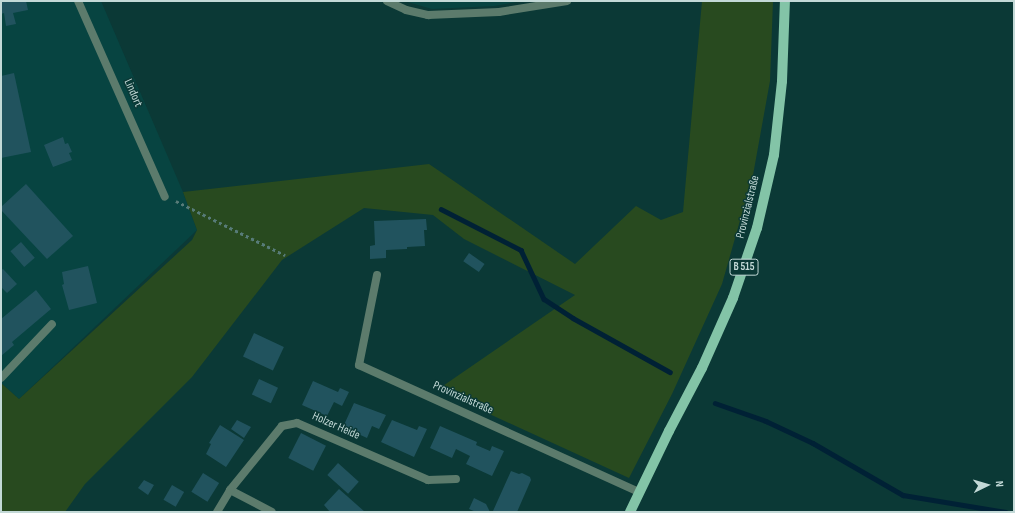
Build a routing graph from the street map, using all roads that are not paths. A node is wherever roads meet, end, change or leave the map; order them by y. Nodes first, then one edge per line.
1 (78, 1) edge
2 (387, 1) edge
3 (566, 1) edge
4 (785, 1) edge
5 (166, 196) road end
6 (377, 275) dead end
7 (52, 324) dead end
8 (1, 378) edge
9 (456, 479) dead end
10 (230, 490) junction
11 (640, 492) junction
12 (217, 512) edge
13 (272, 512) edge
14 (630, 512) edge

1 - 5 street, Lindort
2 - 3 street
4 - 11 main road, Provinzialstraße / B 515
6 - 11 street, Provinzialstraße
7 - 8 street
9 - 10 street, Holzer Heide
10 - 12 street, Holzer Heide
10 - 13 street
11 - 14 main road, Provinzialstraße / B 515

